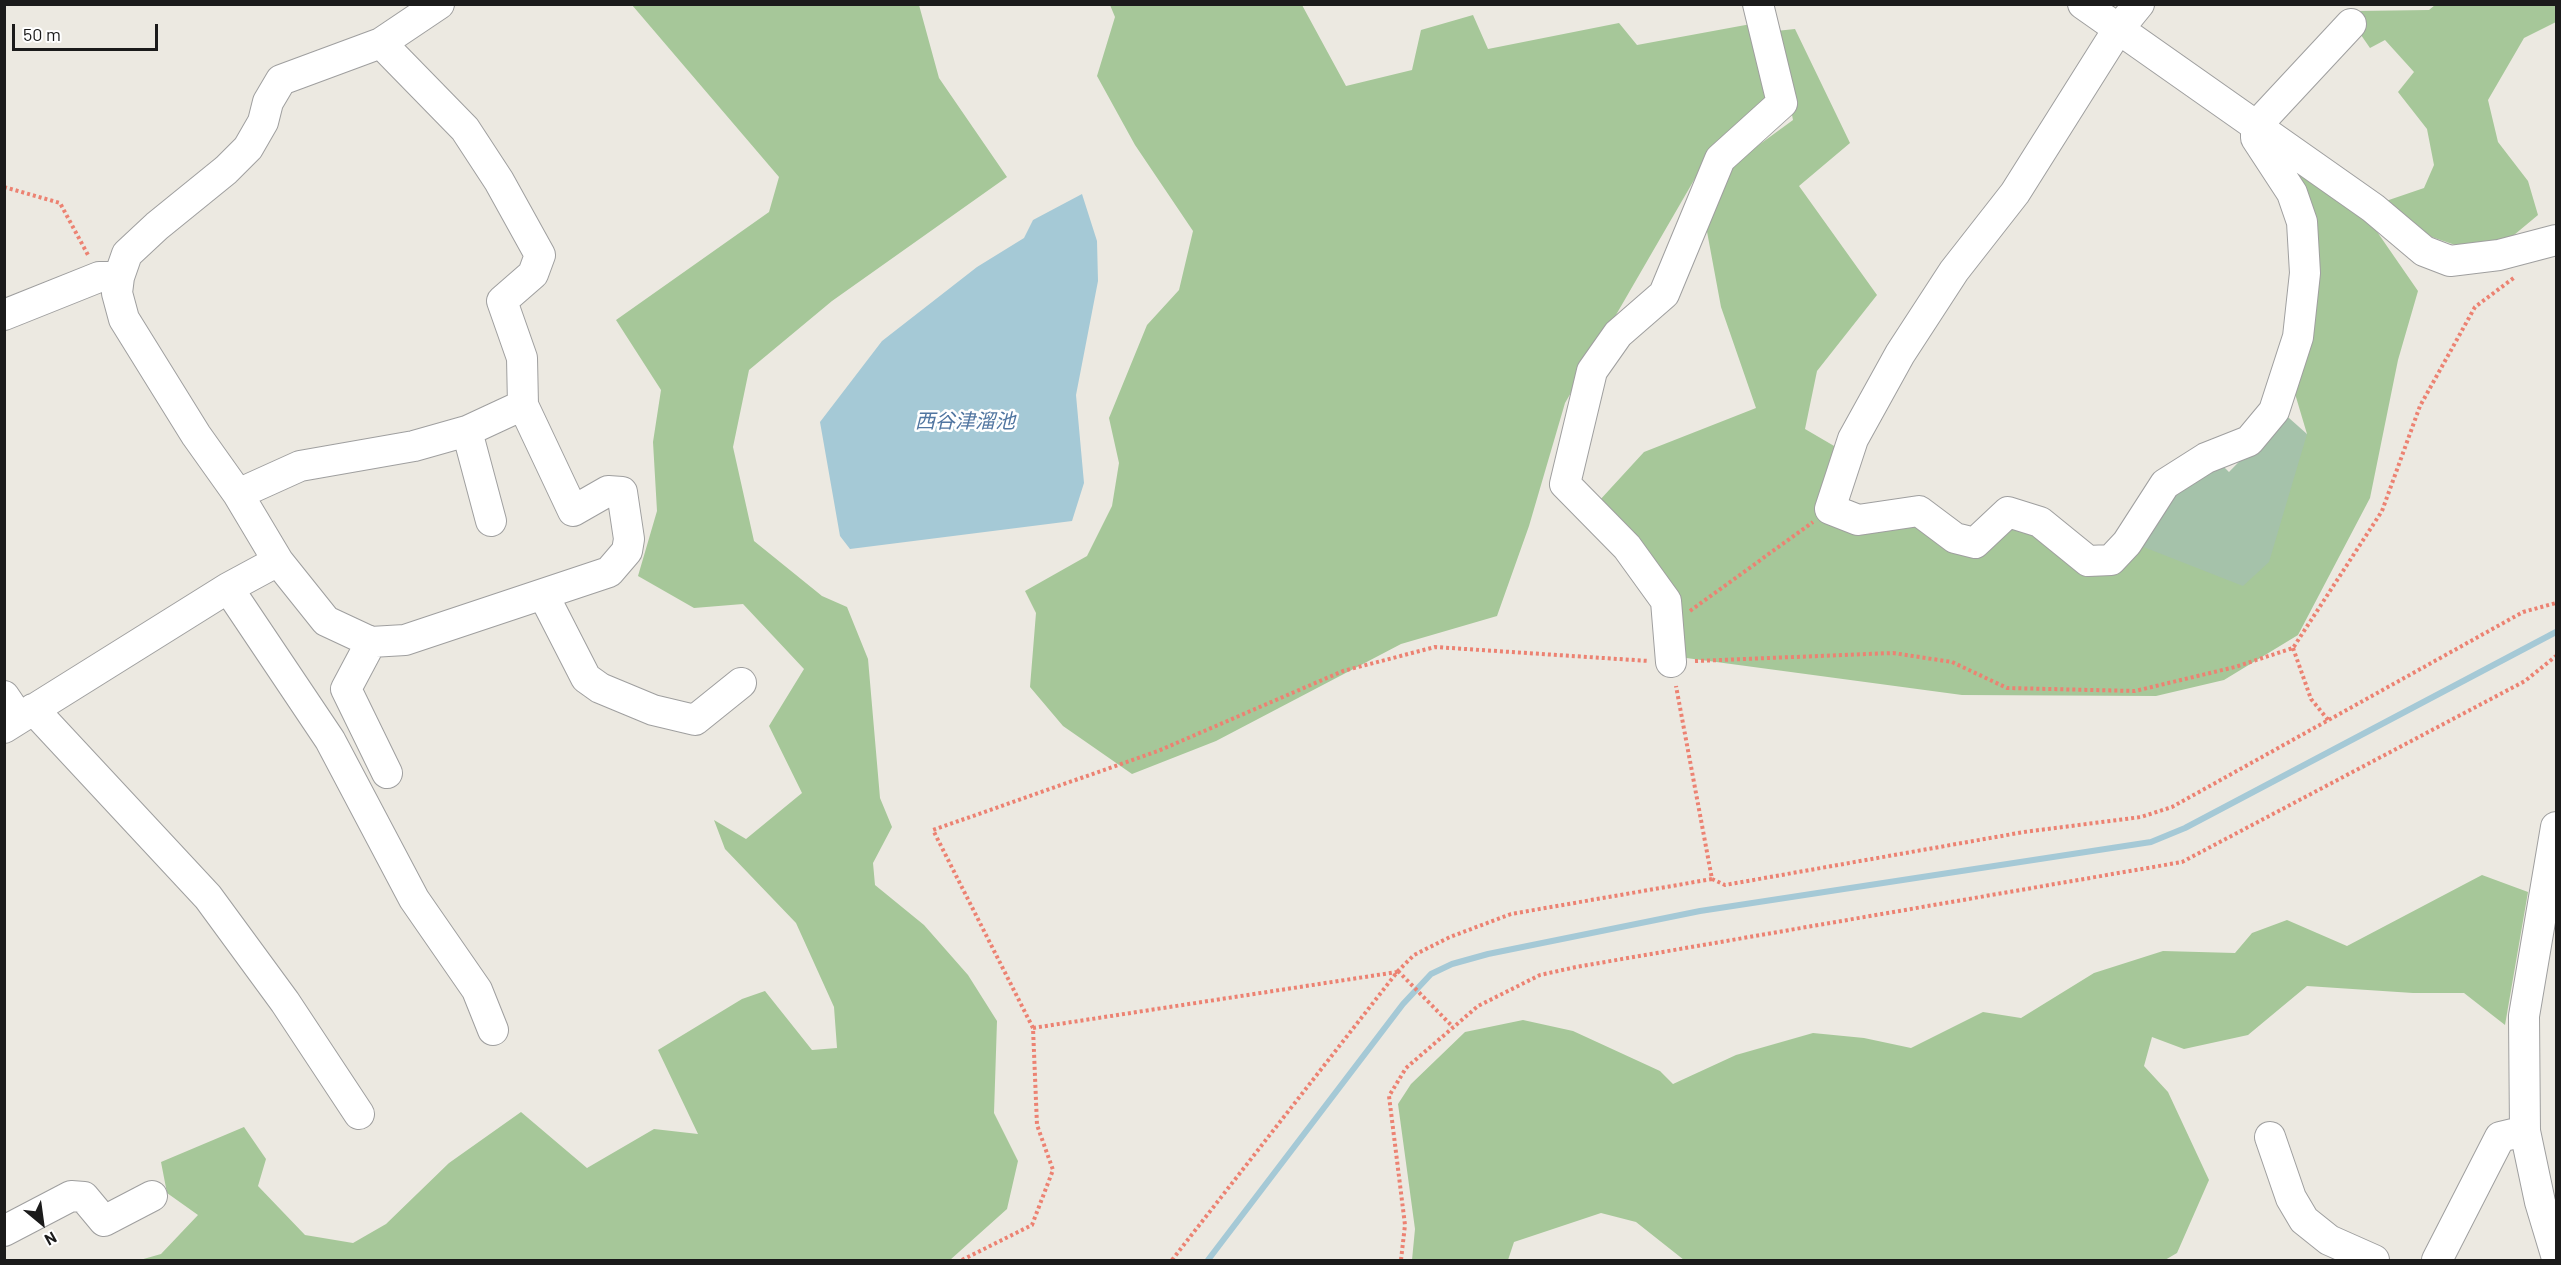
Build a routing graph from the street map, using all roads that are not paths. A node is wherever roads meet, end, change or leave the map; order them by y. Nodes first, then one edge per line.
1 (439, 4) edge
2 (1758, 4) edge
3 (2083, 4) edge
4 (2139, 4) edge
5 (2351, 24) dead end
6 (2117, 31) junction
7 (381, 43) junction
8 (2256, 126) junction
9 (2556, 240) edge
10 (109, 277) junction
11 (4, 315) edge
12 (523, 405) junction
13 (467, 431) junction
14 (238, 494) junction
15 (491, 521) dead end
16 (278, 561) junction
17 (228, 588) junction
18 (543, 594) junction
19 (371, 642) junction
20 (1671, 662) road end
21 (741, 683) dead end
22 (15, 713) edge
23 (387, 773) dead end
24 (2556, 827) edge
25 (493, 1030) dead end
26 (359, 1113) dead end
27 (2525, 1131) junction
28 (2270, 1137) dead end
29 (152, 1196) dead end
30 (4, 1231) edge
31 (2556, 1255) edge
32 (2374, 1260) edge
33 (2437, 1260) edge

1 - 7 street
2 - 20 street
3 - 6 street
4 - 6 street
5 - 8 street
6 - 8 street
6 - 8 street
7 - 10 street
7 - 12 street
8 - 9 street
10 - 11 street
10 - 14 street
12 - 13 street
12 - 18 street
13 - 14 street
13 - 15 street
14 - 16 street
16 - 17 street
16 - 19 street
17 - 22 street
17 - 25 street
18 - 19 street
18 - 21 street
19 - 23 street
22 - 26 street
24 - 27 street
27 - 31 street
27 - 33 street
28 - 32 street
29 - 30 street

